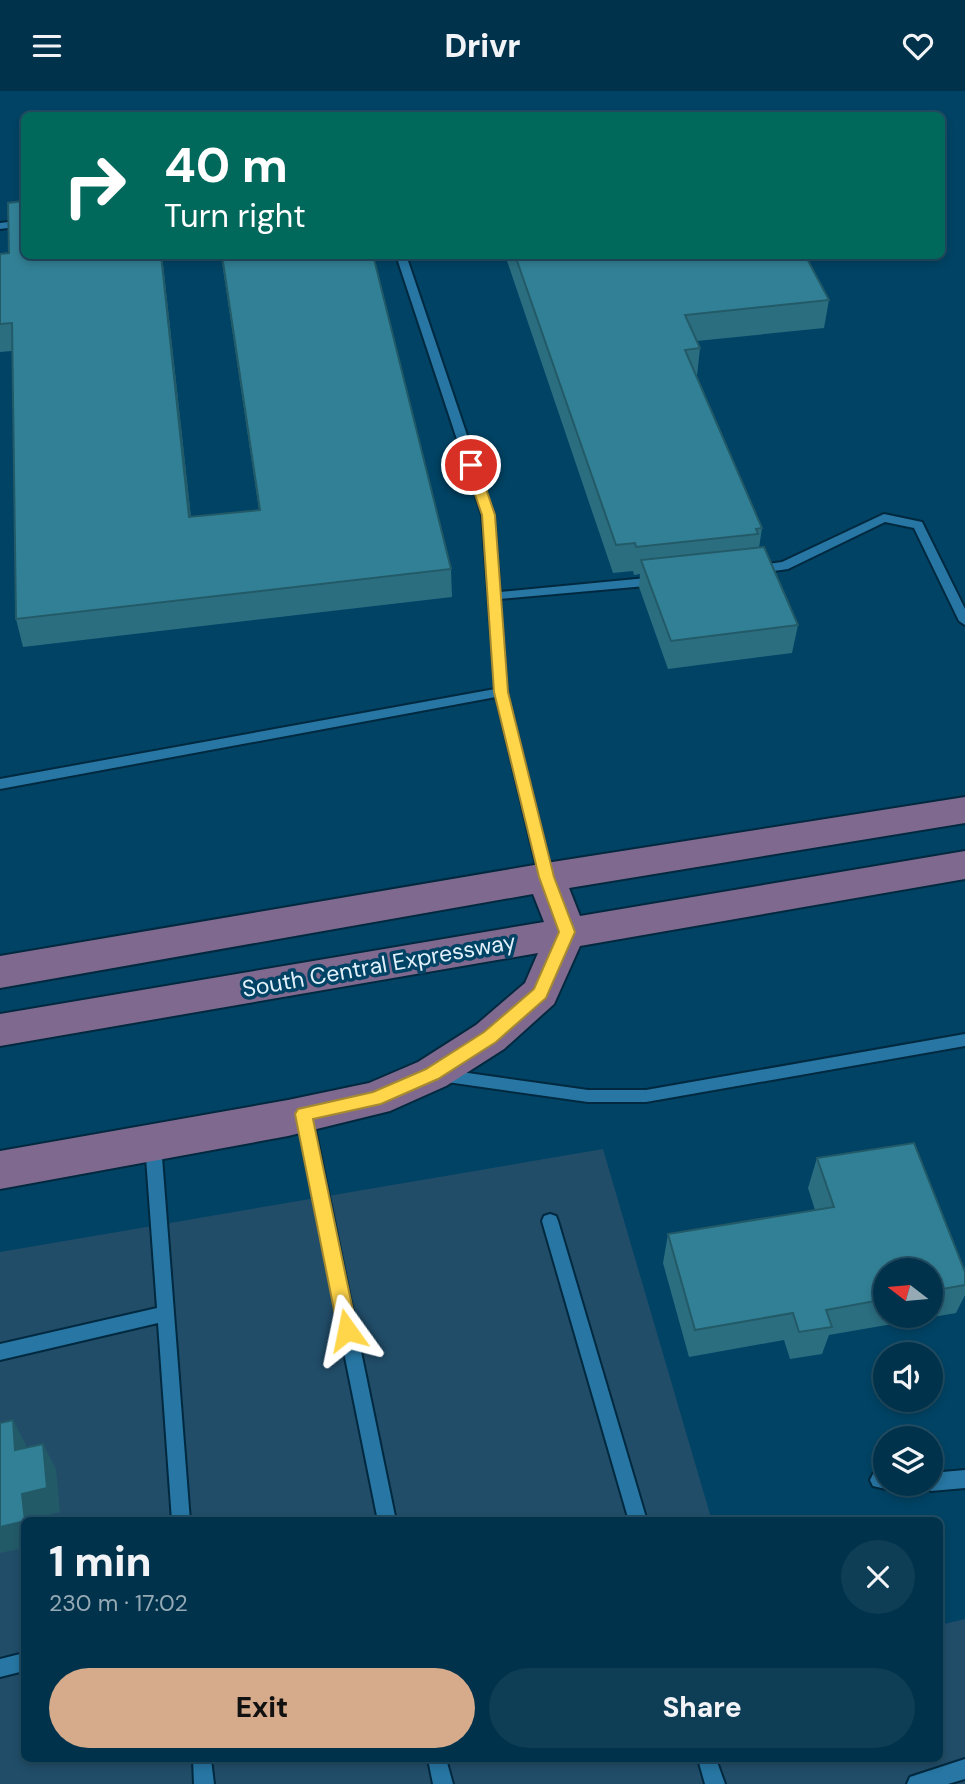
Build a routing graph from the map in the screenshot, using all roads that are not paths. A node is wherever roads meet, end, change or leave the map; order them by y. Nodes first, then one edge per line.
1 (21, 223) edge
2 (0, 226) edge
3 (402, 259) edge
4 (744, 571) edge
5 (677, 579) edge
6 (494, 596) junction
7 (965, 621) edge
8 (501, 692) junction
9 (0, 784) edge
10 (965, 810) edge
11 (965, 865) edge
12 (546, 877) junction
13 (567, 932) junction
14 (0, 972) edge
15 (0, 1030) edge
16 (965, 1040) edge
17 (432, 1074) junction
18 (304, 1114) junction
19 (153, 1142) junction
20 (0, 1170) edge
21 (550, 1221) dead end
22 (166, 1314) junction
23 (0, 1352) edge
24 (965, 1479) edge
25 (943, 1481) edge
26 (181, 1517) edge
27 (386, 1517) edge
28 (637, 1517) edge
29 (21, 1663) edge
30 (0, 1668) edge
31 (202, 1762) edge
32 (438, 1762) edge
33 (708, 1762) edge
34 (965, 1769) edge
35 (204, 1784) edge
36 (443, 1784) edge
37 (715, 1784) edge
38 (917, 1784) edge

1 - 2 lane
3 - 6 lane
4 - 7 lane
5 - 6 lane
6 - 8 lane
8 - 9 lane
8 - 12 lane
10 - 12 main road
11 - 13 main road, South Central Expressway
12 - 13 main road
12 - 14 main road
13 - 15 main road, South Central Expressway
13 - 17 main road
16 - 17 lane
17 - 18 main road
18 - 19 main road
18 - 27 lane
19 - 20 main road
19 - 22 lane
21 - 28 lane
22 - 23 lane
22 - 26 lane
24 - 25 lane
29 - 30 lane
31 - 35 lane
32 - 36 lane
33 - 37 lane
34 - 38 lane

